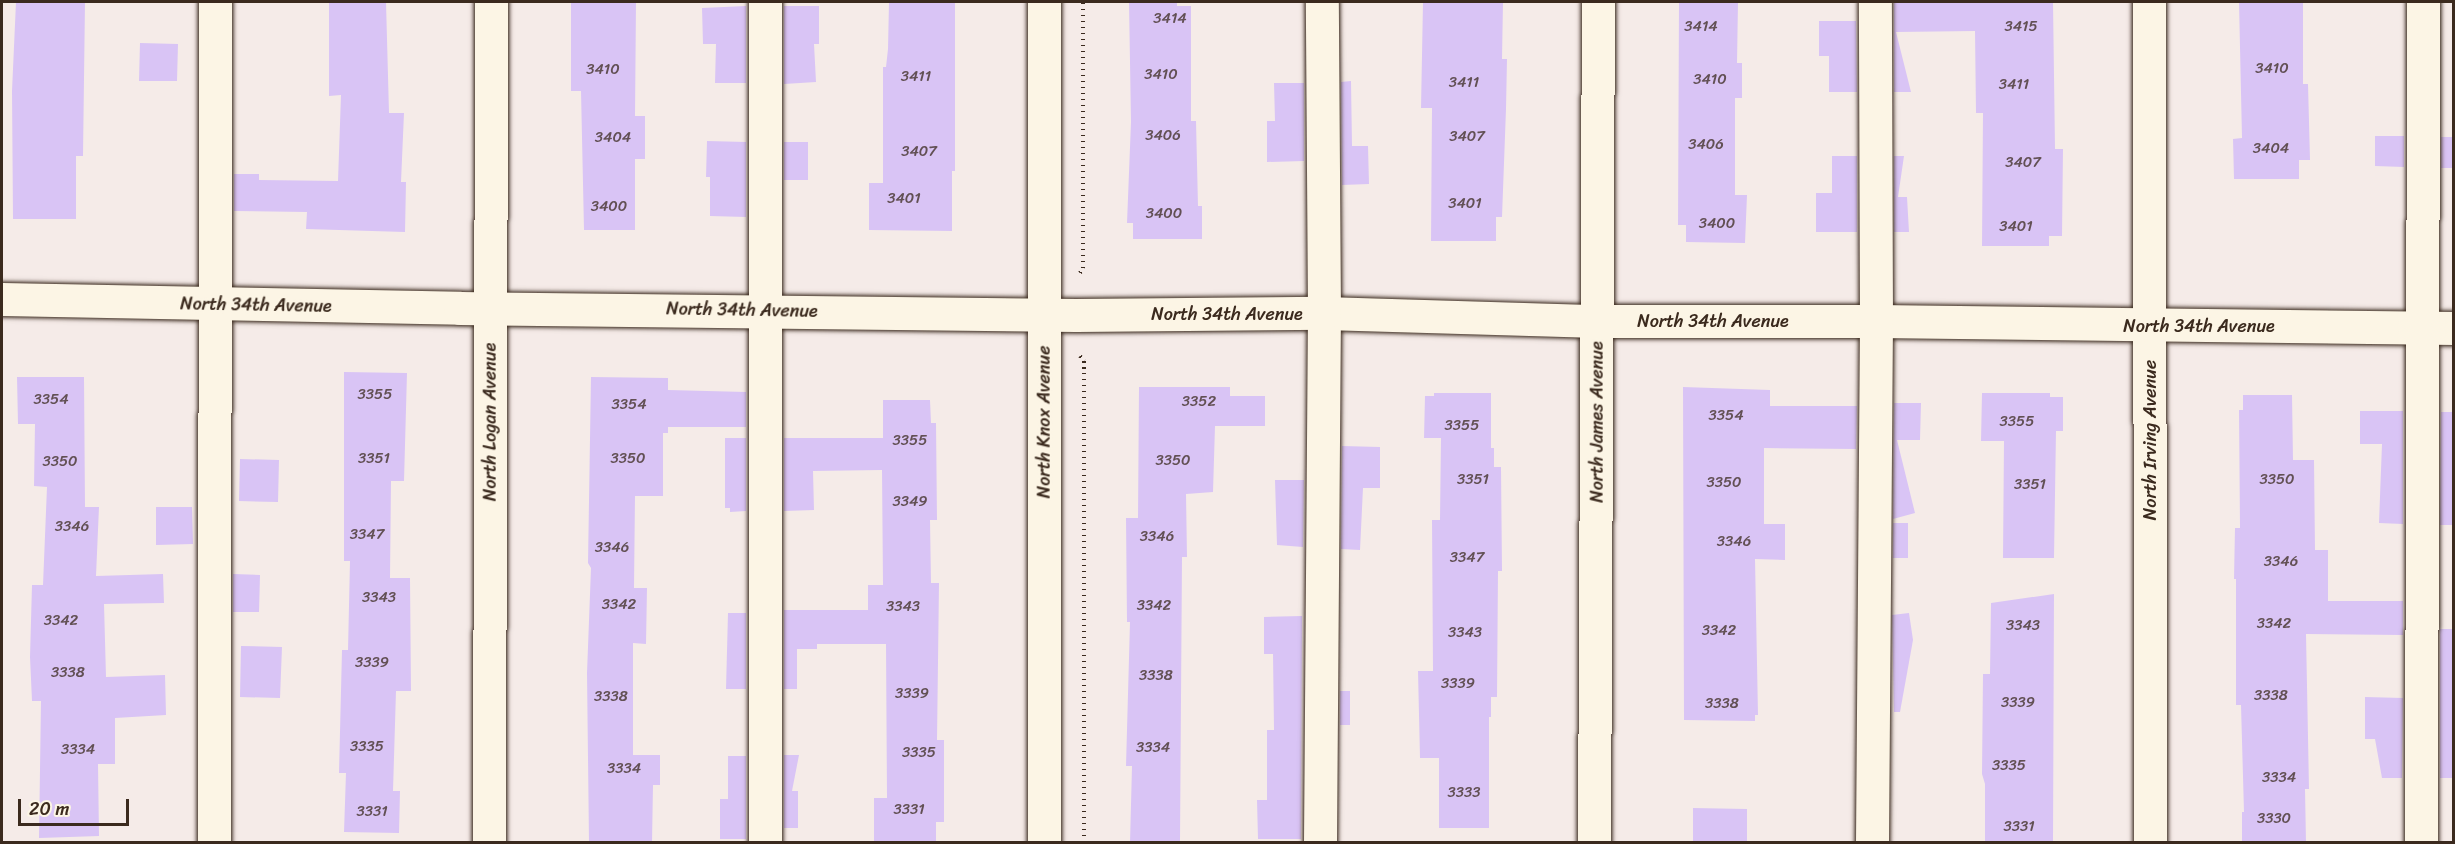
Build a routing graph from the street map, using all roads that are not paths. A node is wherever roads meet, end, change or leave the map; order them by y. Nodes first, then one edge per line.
1 (215, 2) edge
2 (490, 2) edge
3 (765, 2) edge
4 (1044, 2) edge
5 (1322, 2) edge
6 (1598, 2) edge
7 (1875, 2) edge
8 (2149, 2) edge
9 (2423, 2) edge
10 (2, 299) edge
11 (214, 304) junction
12 (491, 308) junction
13 (765, 311) junction
14 (1044, 313) junction
15 (1324, 313) junction
16 (1598, 321) junction
17 (1876, 321) junction
18 (2150, 326) junction
19 (2438, 328) edge
20 (214, 843) edge
21 (489, 843) edge
22 (765, 843) edge
23 (1044, 843) edge
24 (1320, 843) edge
25 (1594, 843) edge
26 (1872, 843) edge
27 (2150, 843) edge
28 (2421, 843) edge

1 - 11 street
2 - 12 street, North Logan Avenue
3 - 13 street
4 - 14 street, North Knox Avenue
5 - 15 street
6 - 16 street, North James Avenue
7 - 17 street
8 - 18 street, North Irving Avenue
9 - 19 street
10 - 11 street, North 34th Avenue
11 - 12 street, North 34th Avenue
11 - 20 street
12 - 13 street, North 34th Avenue
12 - 21 street, North Logan Avenue
13 - 14 street, North 34th Avenue
13 - 22 street
14 - 15 street, North 34th Avenue
14 - 23 street, North Knox Avenue
15 - 16 street, North 34th Avenue
15 - 24 street
16 - 17 street, North 34th Avenue
16 - 25 street, North James Avenue
17 - 18 street, North 34th Avenue
17 - 26 street
18 - 19 street, North 34th Avenue
18 - 27 street, North Irving Avenue
19 - 28 street

